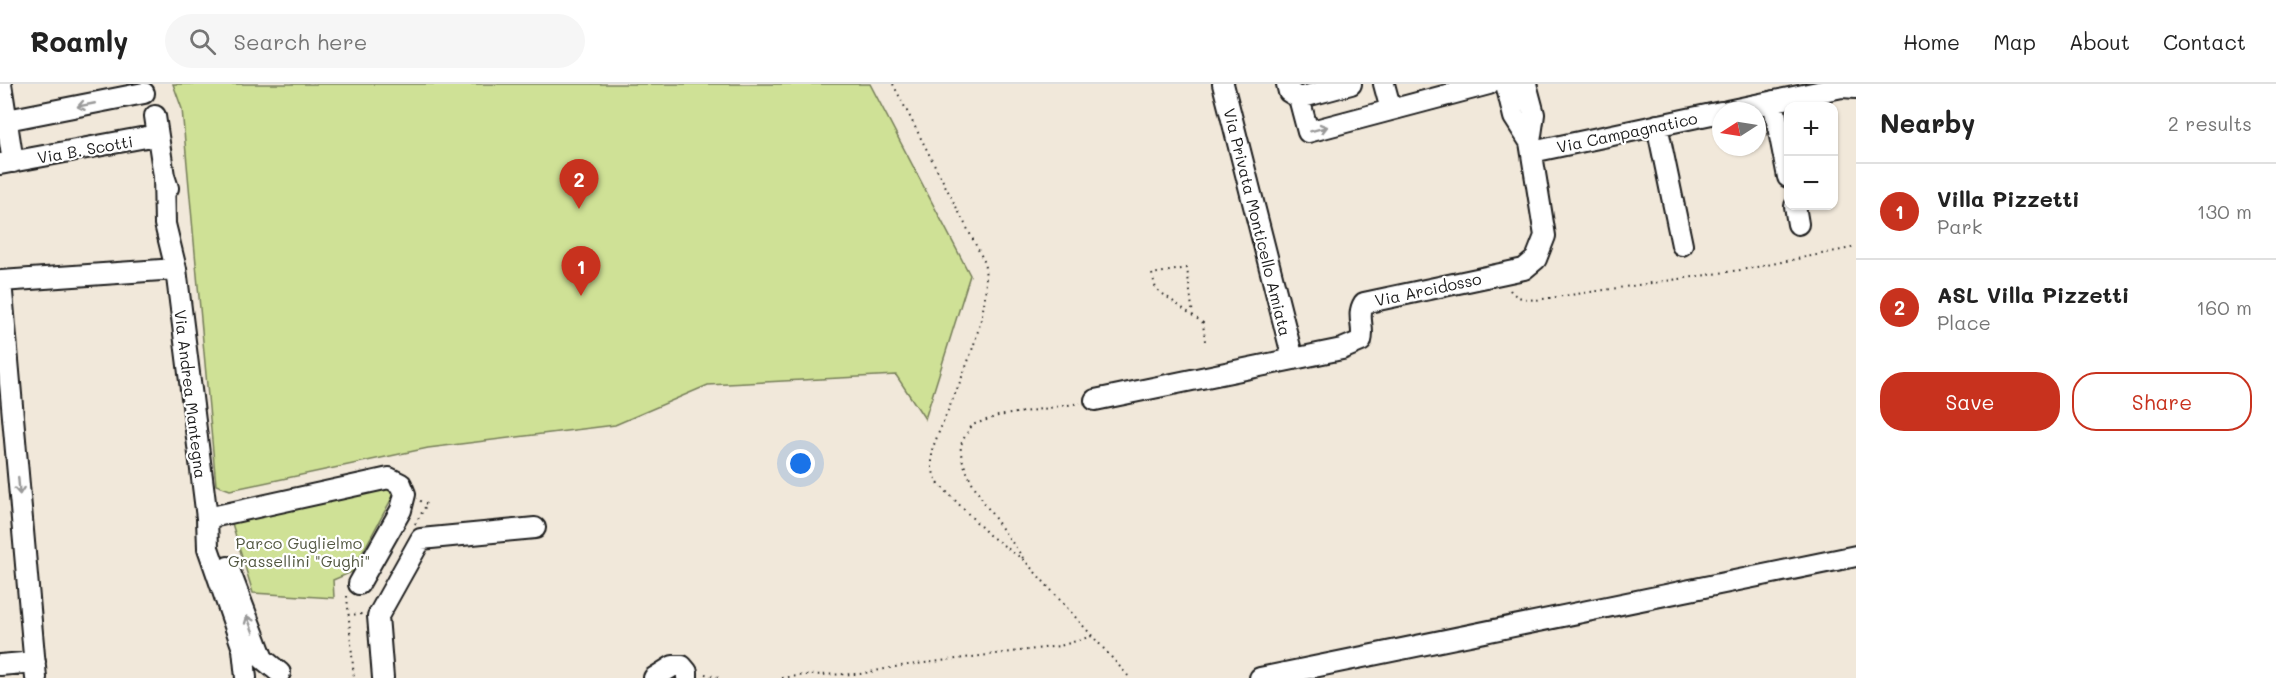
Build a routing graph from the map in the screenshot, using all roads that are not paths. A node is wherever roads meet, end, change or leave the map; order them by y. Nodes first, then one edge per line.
1 (1, 84) edge
2 (1223, 84) edge
3 (1350, 84) edge
4 (1384, 84) edge
5 (1489, 84) edge
6 (1506, 84) edge
7 (1526, 84) edge
8 (146, 87) edge
9 (1856, 87) edge
10 (1293, 91) edge
11 (1773, 101) junction
12 (1766, 103) edge
13 (1391, 110) junction
14 (1712, 114) edge
15 (7, 120) junction
16 (1657, 125) junction
17 (157, 135) junction
18 (1531, 147) junction
19 (1784, 157) edge
20 (7, 163) edge
21 (1682, 244) dead end
22 (176, 269) junction
23 (1, 281) edge
24 (1293, 359) junction
25 (1095, 400) road end
26 (207, 518) junction
27 (535, 528) dead end
28 (1856, 556) edge
29 (359, 584) road end
30 (0, 665) edge
31 (36, 670) edge
32 (286, 675) edge
33 (246, 678) edge
34 (251, 678) edge
35 (383, 678) edge
36 (654, 678) edge
37 (687, 678) edge
38 (1260, 678) edge

1 - 15 street
2 - 24 street, Via Privata Monticello Amiata
3 - 10 street
4 - 13 street
5 - 13 street
6 - 18 street, Via Arcidosso
7 - 18 street, Via Arcidosso
8 -> 15 street
8 - 17 street, Via Andrea Mantegna
9 - 11 street
10 -> 13 street
11 - 12 street
11 - 19 street
14 - 16 street, Via Campagnatico
15 - 20 street
16 - 18 street, Via Campagnatico
16 - 21 street
17 - 20 street, Via B. Scotti
17 - 22 street, Via Andrea Mantegna
18 - 24 street, Via Arcidosso
22 - 23 street
22 - 26 street, Via Andrea Mantegna
23 -> 31 street
24 - 25 street, Via Arcidosso
26 - 29 street
32 -> 26 street, Via Andrea Mantegna
26 - 33 street, Via Andrea Mantegna
27 - 35 street
28 - 38 street
30 - 31 street
32 - 34 street
36 - 37 street

